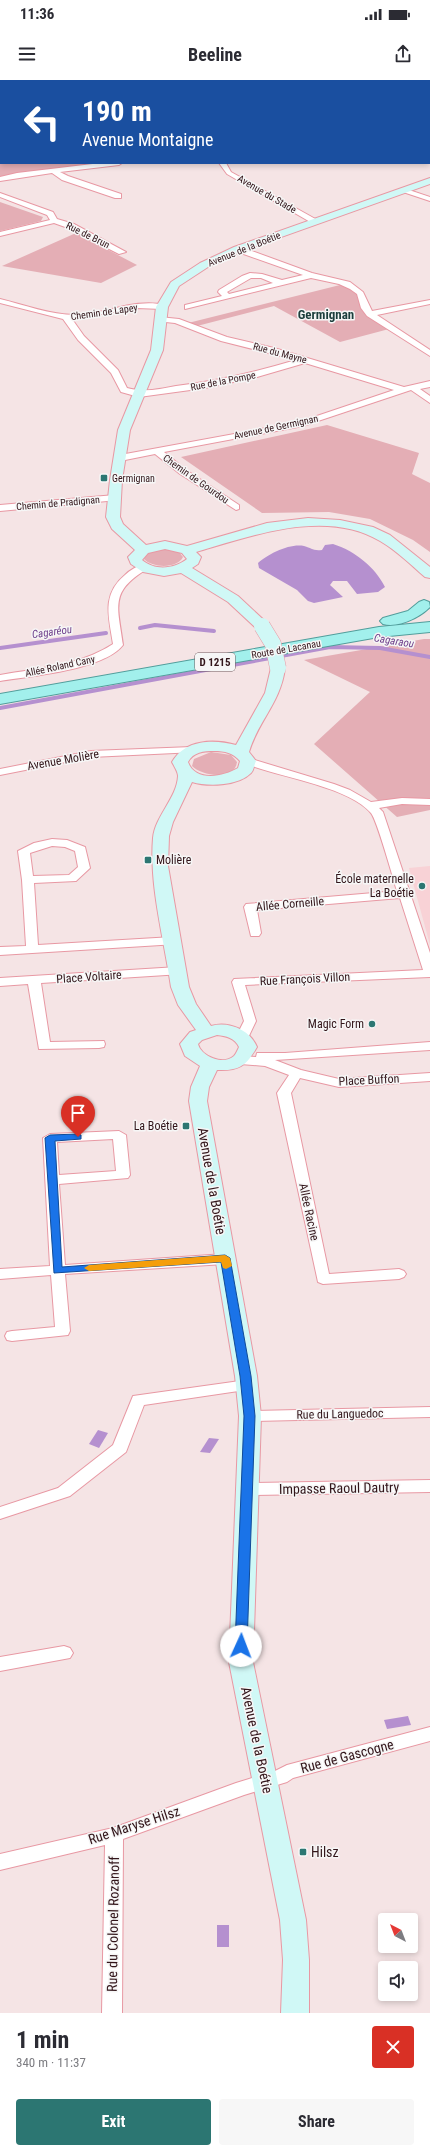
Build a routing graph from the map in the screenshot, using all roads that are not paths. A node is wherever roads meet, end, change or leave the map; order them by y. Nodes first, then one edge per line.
1 (111, 164) edge
2 (223, 164) edge
3 (54, 171) junction
4 (0, 179) edge
5 (430, 181) edge
6 (406, 190) junction
7 (0, 195) edge
8 (118, 196) dead end
9 (430, 199) edge
10 (54, 221) junction
11 (315, 221) junction
12 (0, 234) edge
13 (238, 249) junction
14 (122, 252) dead end
15 (312, 275) junction
16 (281, 283) junction
17 (228, 297) junction
18 (0, 301) edge
19 (430, 302) edge
20 (162, 307) junction
21 (188, 307) dead end
22 (370, 314) junction
23 (66, 317) junction
24 (160, 319) junction
25 (430, 354) edge
26 (306, 360) junction
27 (430, 384) edge
28 (412, 387) junction
29 (401, 389) junction
30 (139, 394) junction
31 (430, 400) edge
32 (157, 451) junction
33 (120, 458) junction
34 (115, 498) junction
35 (236, 507) dead end
36 (0, 508) edge
37 (143, 550) junction
38 (187, 550) junction
39 (144, 567) junction
40 (183, 568) junction
41 (429, 577) edge
42 (428, 608) edge
43 (430, 627) edge
44 (0, 678) edge
45 (0, 692) edge
46 (0, 699) edge
47 (254, 725) junction
48 (214, 746) junction
49 (192, 750) junction
50 (126, 752) junction
51 (245, 757) junction
52 (183, 770) junction
53 (0, 772) edge
54 (216, 780) junction
55 (430, 802) edge
56 (369, 806) junction
57 (173, 808) junction
58 (28, 880) junction
59 (404, 894) junction
60 (256, 933) dead end
61 (173, 941) junction
62 (32, 949) junction
63 (0, 951) edge
64 (178, 971) junction
65 (430, 973) edge
66 (34, 981) junction
67 (0, 982) edge
68 (207, 1032) junction
69 (99, 1044) dead end
70 (430, 1046) edge
71 (243, 1050) junction
72 (210, 1064) junction
73 (297, 1073) junction
74 (430, 1077) edge
75 (52, 1180) junction
76 (225, 1258) junction
77 (57, 1270) junction
78 (0, 1274) edge
79 (399, 1274) dead end
80 (12, 1336) dead end
81 (247, 1385) junction
82 (430, 1412) edge
83 (250, 1416) junction
84 (430, 1486) edge
85 (247, 1489) junction
86 (0, 1513) edge
87 (64, 1653) dead end
88 (0, 1664) edge
89 (430, 1734) edge
90 (266, 1782) junction
91 (114, 1835) junction
92 (0, 1862) edge
93 (112, 2013) edge
94 (295, 2013) edge

1 - 3 street
2 - 11 street, Avenue du Stade
3 - 4 street
3 - 8 street
5 - 6 main road, Avenue de la Boétie
6 - 9 street
6 - 11 main road, Avenue de la Boétie
7 - 10 street
10 - 12 street
10 - 14 street, Rue de Brun
11 - 13 main road, Avenue de la Boétie
13 - 15 street
13 - 20 main road, Avenue de la Boétie
15 - 16 street
15 - 22 street
16 - 17 street
16 - 17 street
17 - 21 street
18 - 23 street, Chemin de Lapey
19 - 22 street
20 - 23 street, Chemin de Lapey
20 - 24 main road, Avenue de la Boétie
22 - 25 street
23 - 30 street
24 - 26 street, Rue du Mayne
24 - 30 main road, Avenue de la Boétie
26 - 29 street, Rue du Mayne
26 - 30 street, Rue de la Pompe
27 - 28 street, Avenue de Germignan
28 - 29 street, Avenue de Germignan
28 - 31 street
29 - 32 street, Avenue de Germignan
30 - 33 main road, Avenue de la Boétie
32 - 33 street, Avenue de Germignan
32 - 35 street, Chemin de Gourdou
33 - 34 main road, Avenue de la Boétie
34 - 36 street, Chemin de Pradignan
34 - 37 main road, Avenue de la Boétie
37 - 38 main road
37 - 39 main road
38 - 40 main road
38 - 41 main road
39 - 40 main road
39 - 44 street, Allée Roland Cany
40 - 47 main road, bridge
42 - 45 main road, Route de Lacanau / D 1215
43 - 46 main road, Route de Lacanau / D 1215
47 - 48 main road
47 - 51 main road
48 - 49 main road
48 - 51 main road
49 - 50 street, Avenue Molière
49 - 52 main road
50 - 52 street, Avenue Molière
50 - 53 street, Avenue Molière
51 - 54 main road
51 - 56 street
52 - 54 main road
52 - 57 main road
54 - 57 main road
55 - 56 street
56 - 59 street
57 - 61 main road
58 - 58 street
58 - 62 street
59 - 60 street, Allée Corneille
59 - 65 street
61 - 62 street
61 - 64 main road
62 - 63 street
64 - 66 street, Place Voltaire
64 - 68 main road
65 - 71 street, Rue François Villon
66 - 67 street, Place Voltaire
66 - 69 street
68 - 71 main road
68 - 72 main road
70 - 71 street
71 - 72 main road
71 - 73 street, Place Buffon
72 - 76 main road, Avenue de la Boétie
73 - 74 street, Place Buffon
73 - 79 street, Allée Racine
75 - 75 street
75 - 77 street
76 - 77 street
76 - 81 main road, Avenue de la Boétie
77 - 78 street
77 - 80 street
81 - 83 main road, Avenue de la Boétie
81 - 86 street
82 - 83 street, Rue du Languedoc
83 - 85 main road, Avenue de la Boétie
84 - 85 street, Impasse Raoul Dautry
85 - 90 main road, Avenue de la Boétie
87 - 88 street
89 - 90 street, Rue de Gascogne
90 - 91 street, Rue Maryse Hilsz
90 - 94 main road, Avenue de la Boétie
91 - 92 street, Rue Maryse Hilsz
91 - 93 street, Rue du Colonel Rozanoff

